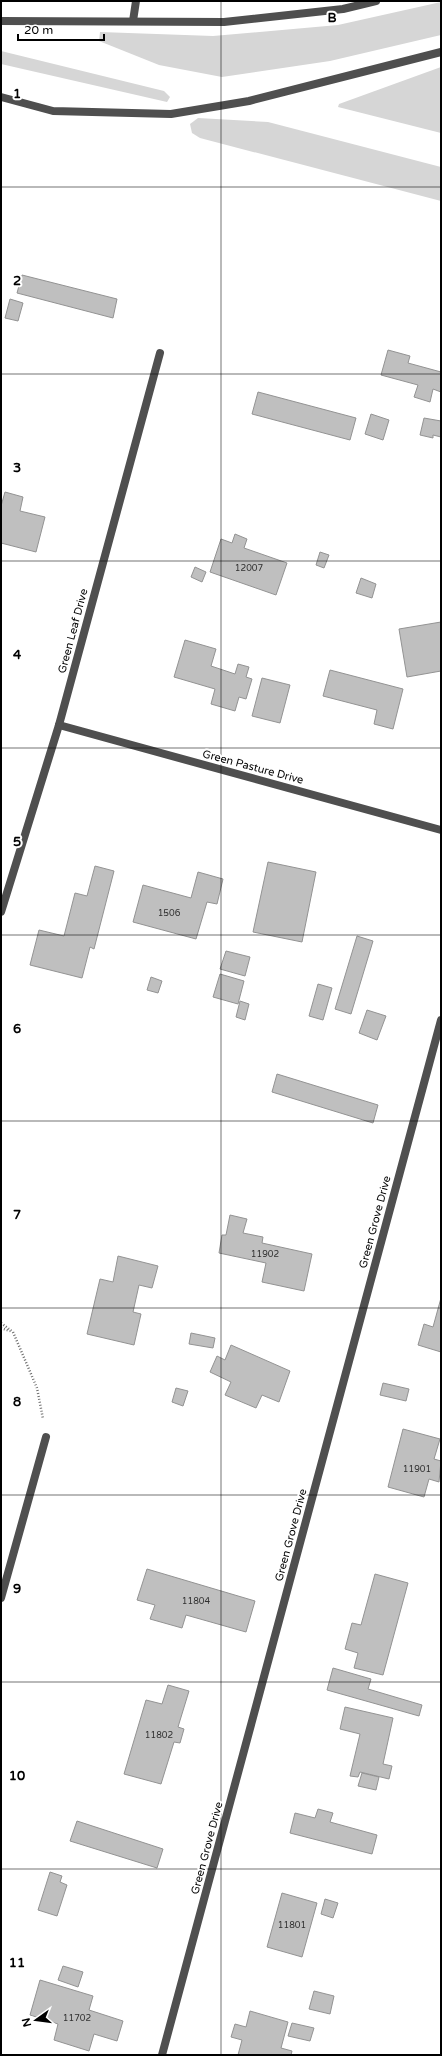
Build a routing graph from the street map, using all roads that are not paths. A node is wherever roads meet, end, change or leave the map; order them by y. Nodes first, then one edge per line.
1 (136, 1) edge
2 (376, 1) edge
3 (133, 21) junction
4 (1, 22) edge
5 (441, 52) edge
6 (1, 97) edge
7 (160, 354) dead end
8 (59, 725) junction
9 (441, 830) edge
10 (1, 912) edge
11 (441, 1020) edge
12 (46, 1437) road end
13 (1, 1598) edge
14 (162, 2055) edge

1 - 3 street
2 - 3 street
3 - 4 street
5 - 6 street
7 - 8 street, Green Leaf Drive
8 - 9 street, Green Pasture Drive
8 - 10 street, Green Leaf Drive
11 - 14 street, Green Grove Drive
12 - 13 street

